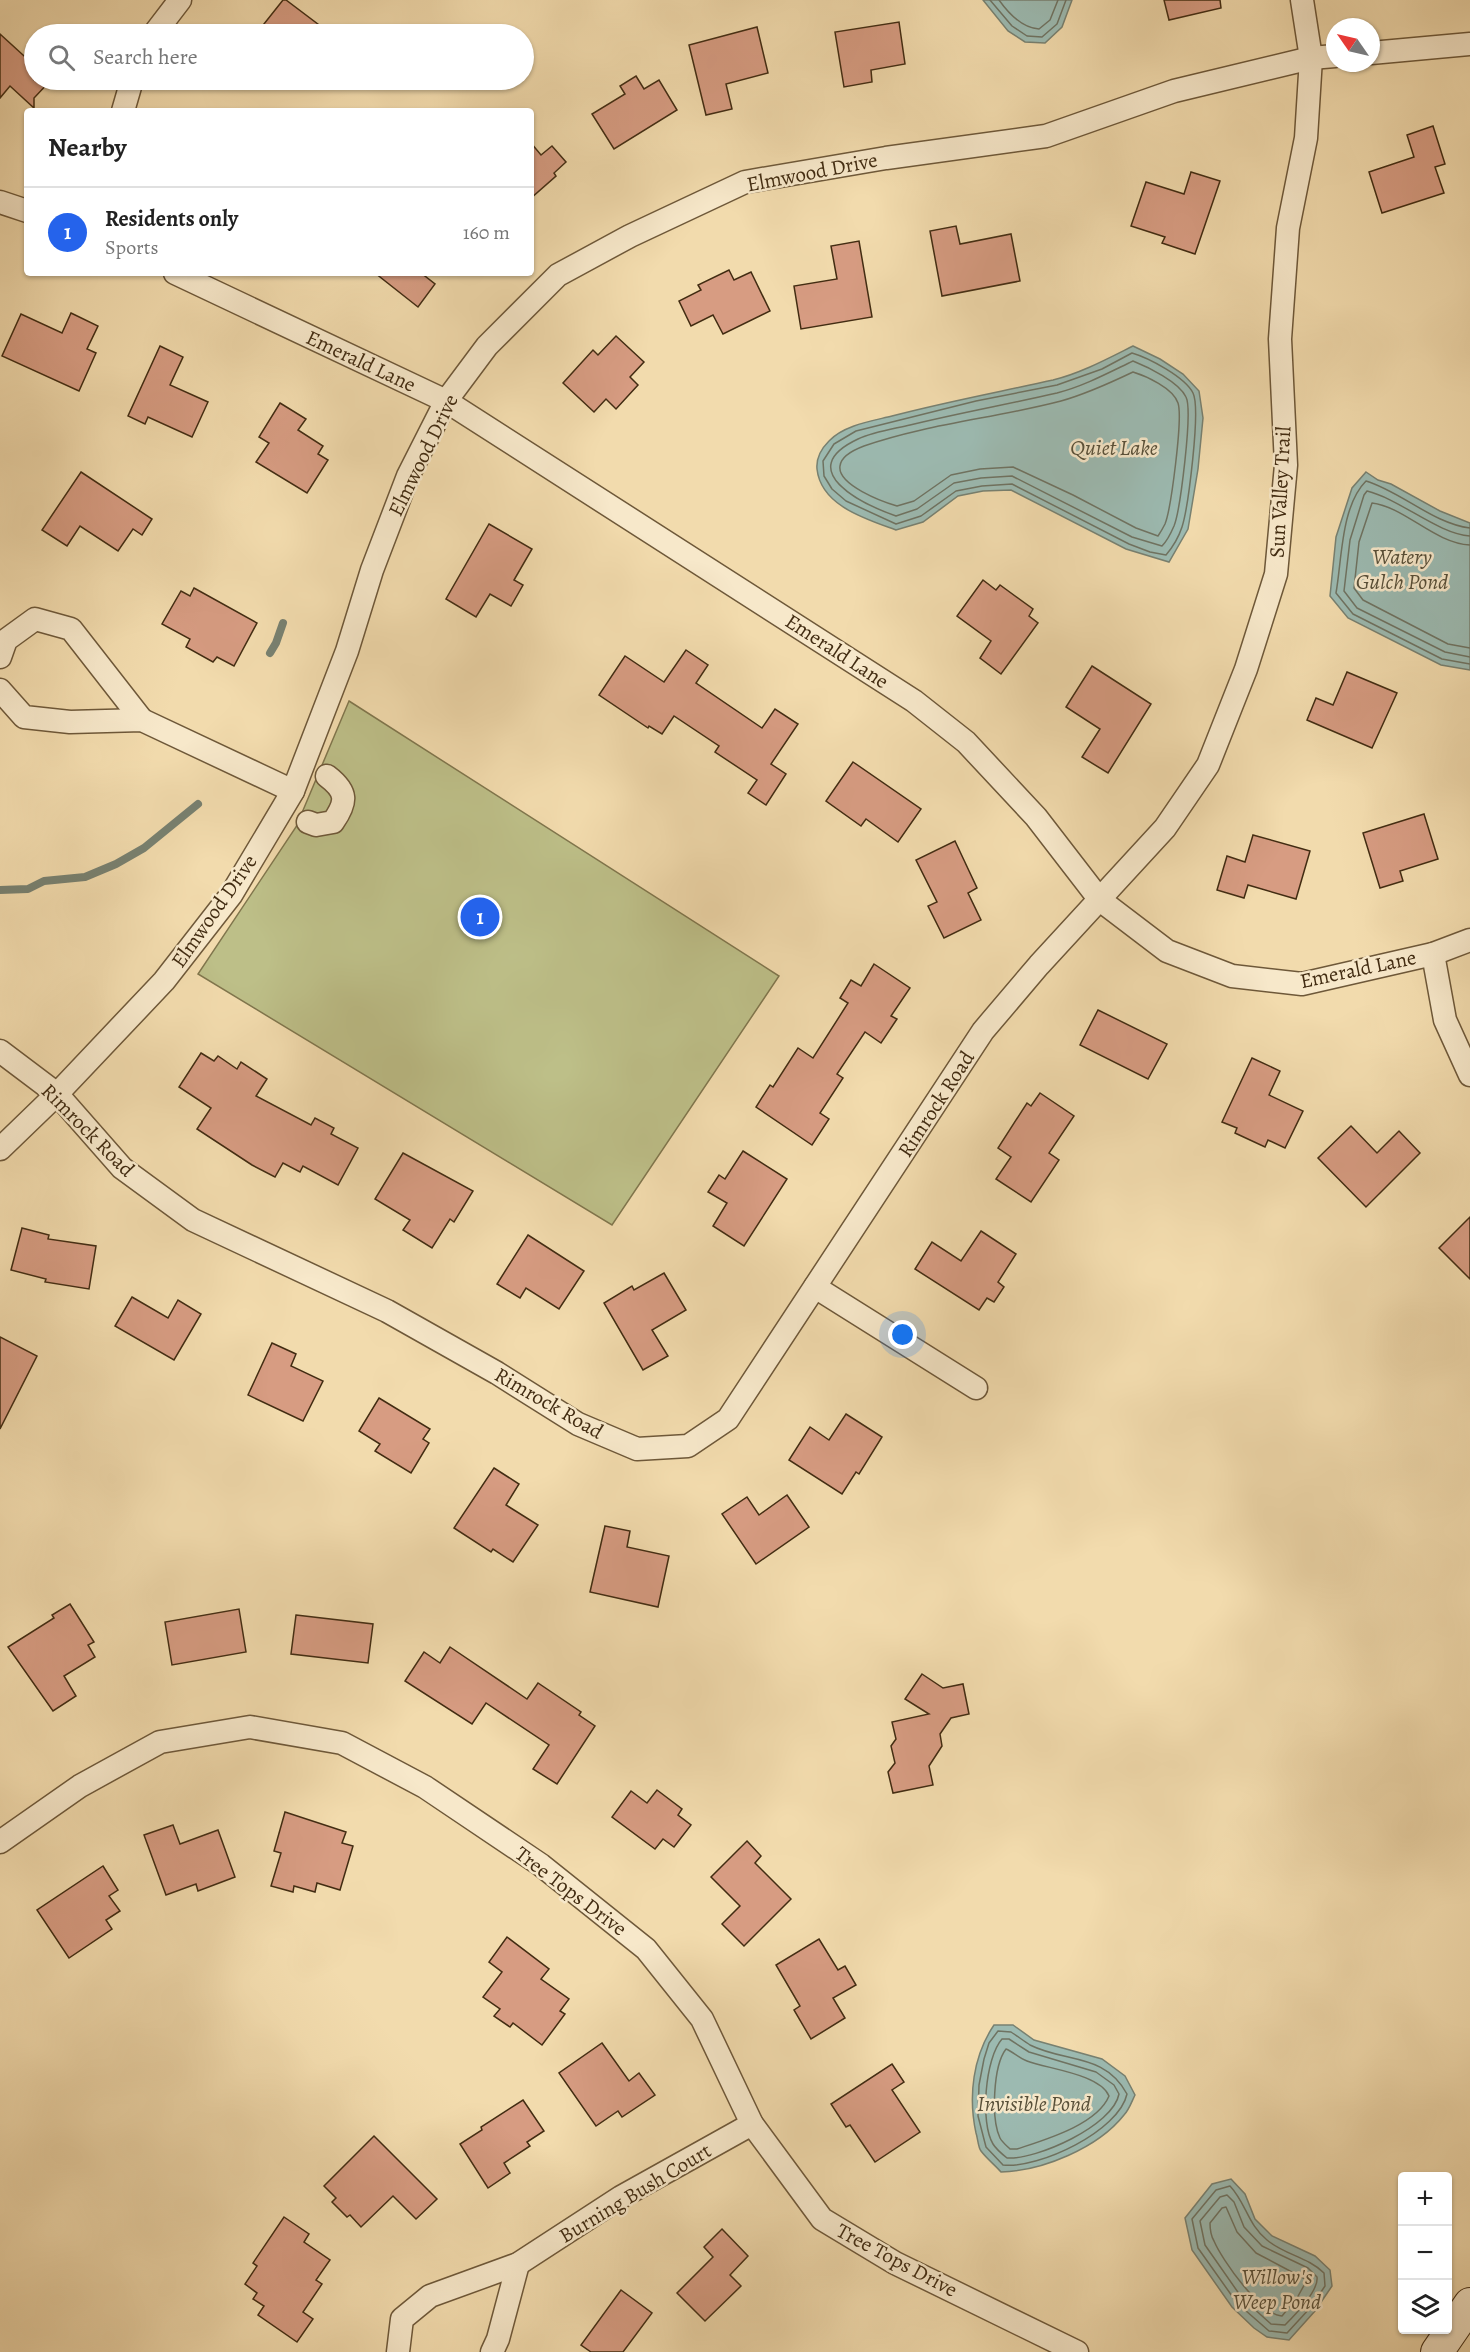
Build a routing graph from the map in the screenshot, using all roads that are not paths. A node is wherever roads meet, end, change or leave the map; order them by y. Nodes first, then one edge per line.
1 (180, 0) edge
2 (1302, 0) edge
3 (162, 24) edge
4 (1470, 44) edge
5 (1380, 52) edge
6 (1326, 57) edge
7 (1311, 58) junction
8 (129, 90) edge
9 (124, 108) edge
10 (0, 202) edge
11 (24, 210) edge
12 (181, 276) edge
13 (446, 401) junction
14 (0, 657) edge
15 (0, 690) edge
16 (142, 720) junction
17 (327, 776) dead end
18 (293, 790) junction
19 (308, 822) dead end
20 (1100, 900) junction
21 (1470, 940) edge
22 (1433, 954) junction
23 (0, 1051) edge
24 (1470, 1075) edge
25 (57, 1094) junction
26 (0, 1149) edge
27 (815, 1287) junction
28 (976, 1388) dead end
29 (0, 1842) edge
30 (752, 2124) junction
31 (518, 2264) junction
32 (1470, 2304) edge
33 (1024, 2325) junction
34 (398, 2352) edge
35 (492, 2352) edge
36 (1054, 2352) edge
37 (1077, 2352) edge
38 (1437, 2352) edge

1 - 3 street
2 - 7 street, Sun Valley Trail
4 - 5 street
6 - 7 street, Elmwood Drive
7 - 13 street, Elmwood Drive
7 - 20 street, Sun Valley Trail
8 - 9 street
10 - 11 street
12 - 13 street, Emerald Lane
13 - 18 street, Elmwood Drive
13 - 20 street, Emerald Lane
14 - 16 street
15 - 16 street
16 - 18 street
17 - 19 street
18 - 25 street, Elmwood Drive
20 - 22 street, Emerald Lane
20 - 27 street, Rimrock Road
21 - 22 street, Emerald Lane
22 - 24 street
23 - 25 street, Rimrock Road
25 - 26 street, Elmwood Drive
25 - 27 street, Rimrock Road
27 - 28 street
29 - 30 street, Tree Tops Drive
30 - 31 street, Burning Bush Court
30 - 33 street, Tree Tops Drive
31 - 34 street, Burning Bush Court
31 - 35 street
32 - 38 main road
33 - 36 street, Tree Tops Drive
33 - 37 street, Tree Tops Drive

